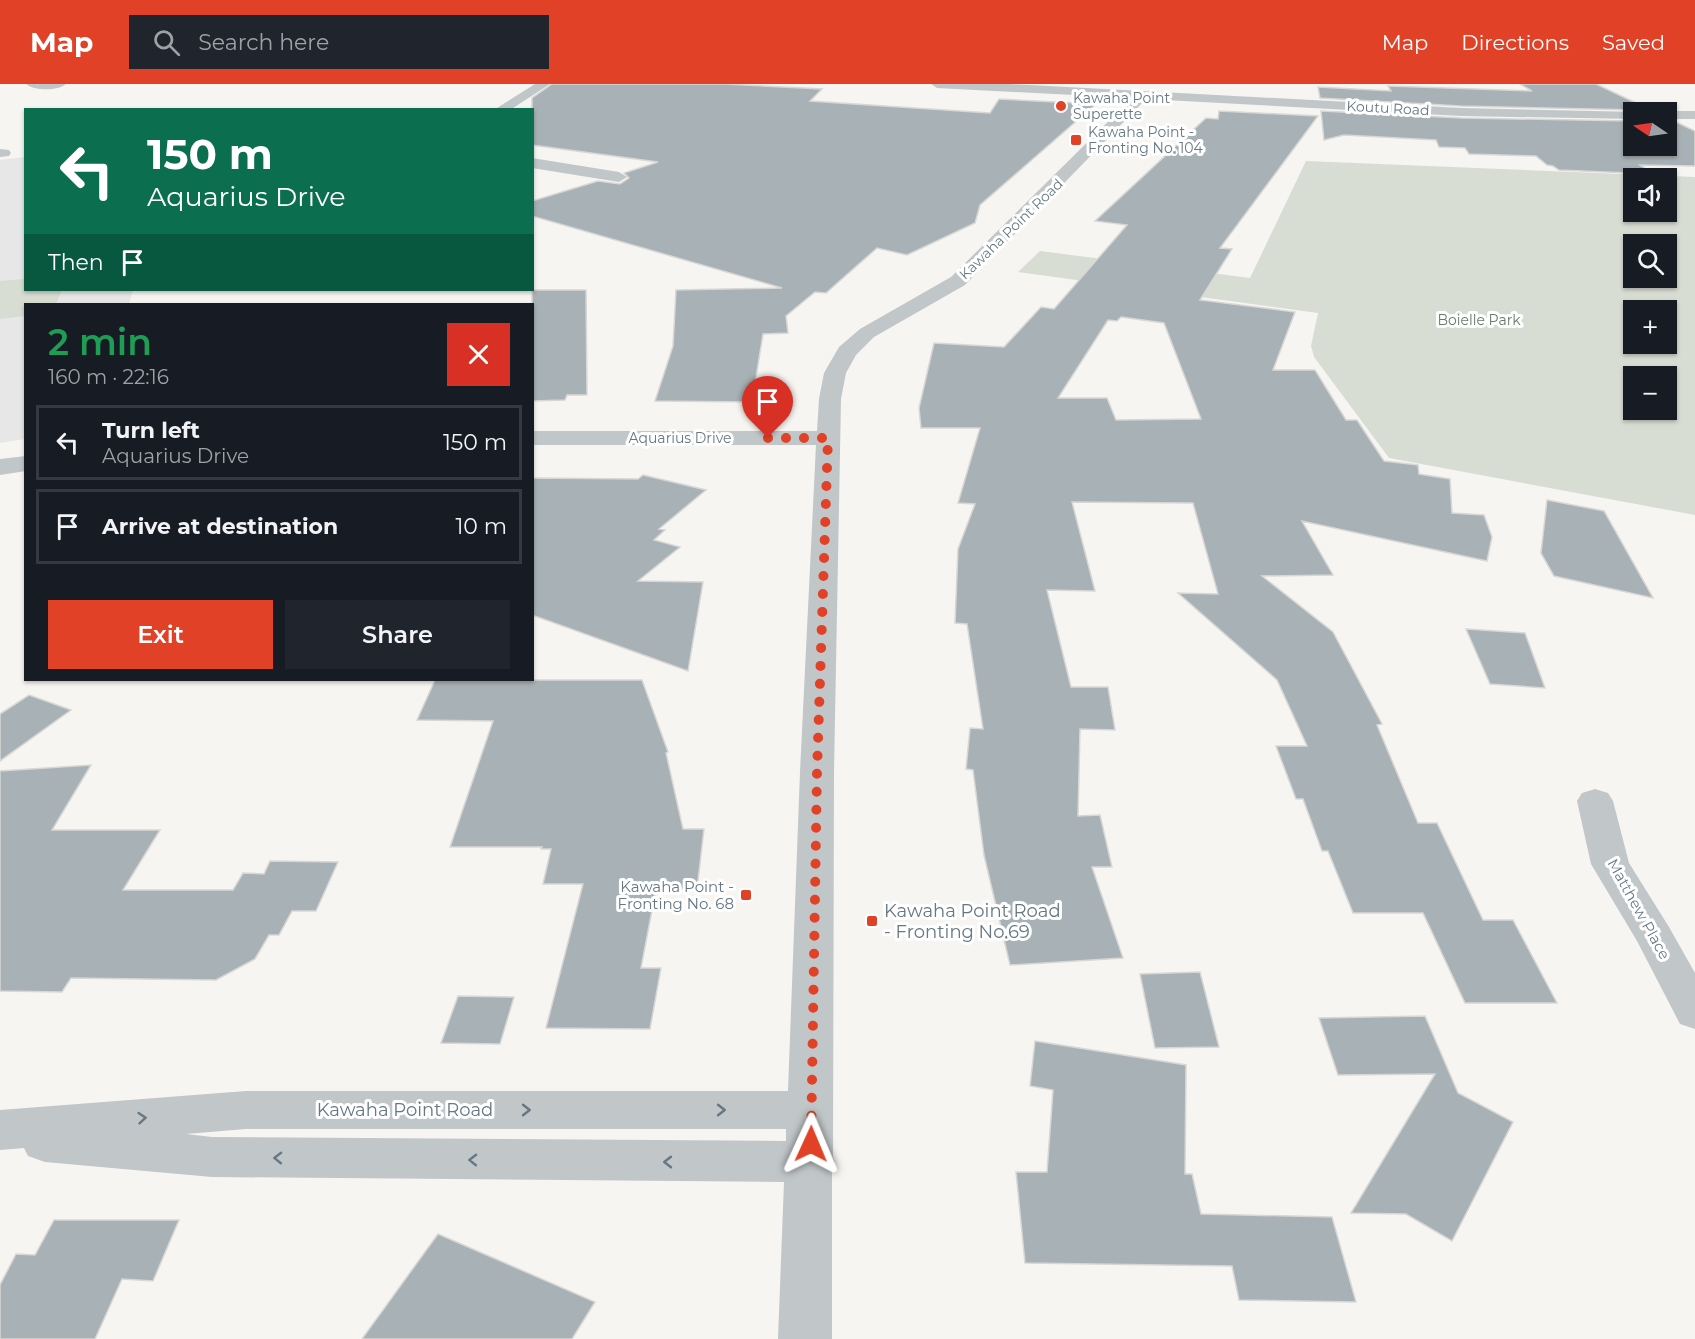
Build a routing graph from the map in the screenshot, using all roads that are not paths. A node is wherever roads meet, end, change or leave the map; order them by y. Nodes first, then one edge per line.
1 (32, 84) edge
2 (60, 84) edge
3 (544, 84) edge
4 (937, 84) edge
5 (1143, 95) junction
6 (503, 108) edge
7 (1623, 115) edge
8 (1677, 115) edge
9 (1695, 115) edge
10 (534, 163) edge
11 (619, 177) dead end
12 (534, 438) edge
13 (828, 438) junction
14 (24, 464) edge
15 (0, 467) edge
16 (1595, 801) dead end
17 (1695, 1012) edge
18 (812, 1110) junction
19 (0, 1130) edge
20 (0, 1138) edge
21 (810, 1162) junction
22 (806, 1339) edge

1 - 2 street
3 - 6 street
4 - 5 street
5 - 7 street, Koutu Road
5 - 13 street, Kawaha Point Road
8 - 9 street
10 - 11 street
12 - 13 street, Aquarius Drive
13 - 18 street, Kawaha Point Road
14 - 15 street
16 - 17 street, Matthew Place
19 -> 18 street, Kawaha Point Road
18 - 21 street, Kawaha Point Road
21 -> 20 street
21 - 22 street, Kawaha Point Road

